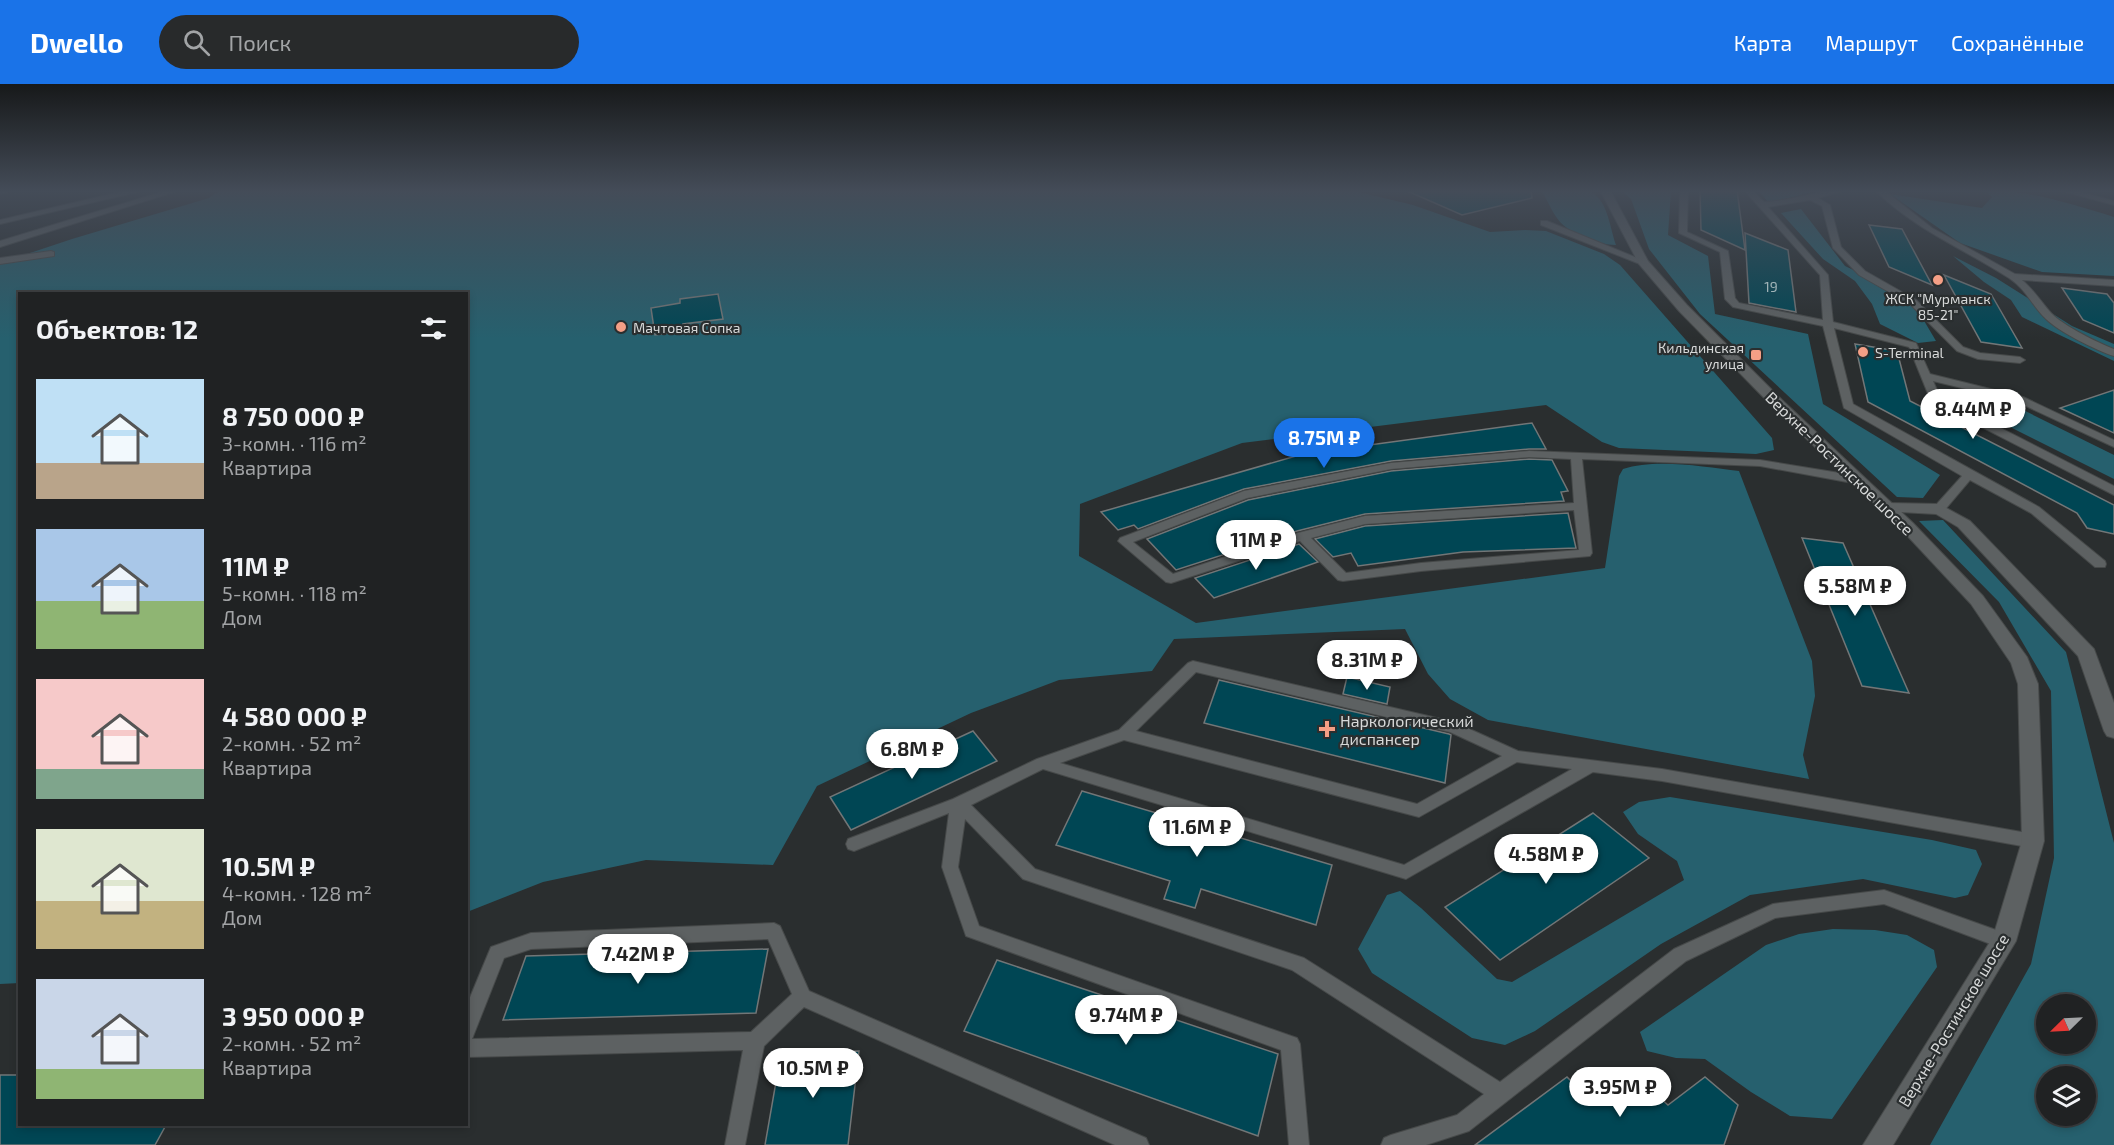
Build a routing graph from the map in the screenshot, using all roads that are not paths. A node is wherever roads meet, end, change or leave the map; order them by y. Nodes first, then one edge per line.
1 (15, 240) edge
2 (1583, 240) edge
3 (1631, 240) edge
4 (1698, 240) edge
5 (1793, 240) edge
6 (1835, 240) edge
7 (1946, 240) edge
8 (0, 244) edge
9 (51, 254) dead end
10 (0, 261) edge
11 (1643, 262) junction
12 (2013, 277) junction
13 (2114, 283) edge
14 (1828, 325) junction
15 (2114, 353) edge
16 (2020, 360) dead end
17 (1926, 376) junction
18 (2114, 444) edge
19 (1576, 456) junction
20 (1969, 475) junction
21 (1858, 480) junction
22 (2114, 491) edge
23 (1580, 506) junction
24 (1888, 508) junction
25 (1939, 509) junction
26 (1302, 536) junction
27 (2100, 564) dead end
28 (2114, 732) edge
29 (1124, 734) junction
30 (1515, 756) junction
31 (1042, 762) junction
32 (1590, 766) junction
33 (959, 803) junction
34 (2032, 841) junction
35 (854, 844) dead end
36 (2004, 941) junction
37 (802, 997) junction
38 (468, 1027) edge
39 (755, 1041) junction
40 (468, 1048) edge
41 (1501, 1094) junction
42 (735, 1145) edge
43 (1138, 1145) edge
44 (1299, 1145) edge
45 (1391, 1145) edge
46 (1877, 1145) edge

1 - 8 lane
2 - 11 lane
3 - 11 street, Верхне-Ростинское шоссе
4 - 14 lane
5 - 14 lane
6 - 16 lane
7 - 12 lane
9 - 10 lane
11 - 21 street, Верхне-Ростинское шоссе
12 - 13 lane
12 - 15 lane
14 - 17 lane
14 - 20 lane
17 - 18 lane
17 - 22 lane
19 - 21 lane
19 - 23 lane
19 - 26 lane
20 - 25 lane
20 - 27 lane
21 - 24 street, Верхне-Ростинское шоссе
23 - 26 lane
23 - 26 lane
24 - 25 street
24 - 34 street, Верхне-Ростинское шоссе
25 - 28 street
29 - 30 lane
29 - 30 lane
29 - 31 lane
30 - 32 lane
31 - 32 lane
31 - 33 lane
32 - 34 lane
33 - 35 lane
33 - 41 lane
33 - 44 lane
34 - 36 street, Верхне-Ростинское шоссе
36 - 41 lane
36 - 46 street, Верхне-Ростинское шоссе
37 - 38 lane
37 - 39 lane
37 - 43 lane
39 - 40 lane
39 - 42 lane
41 - 45 lane

